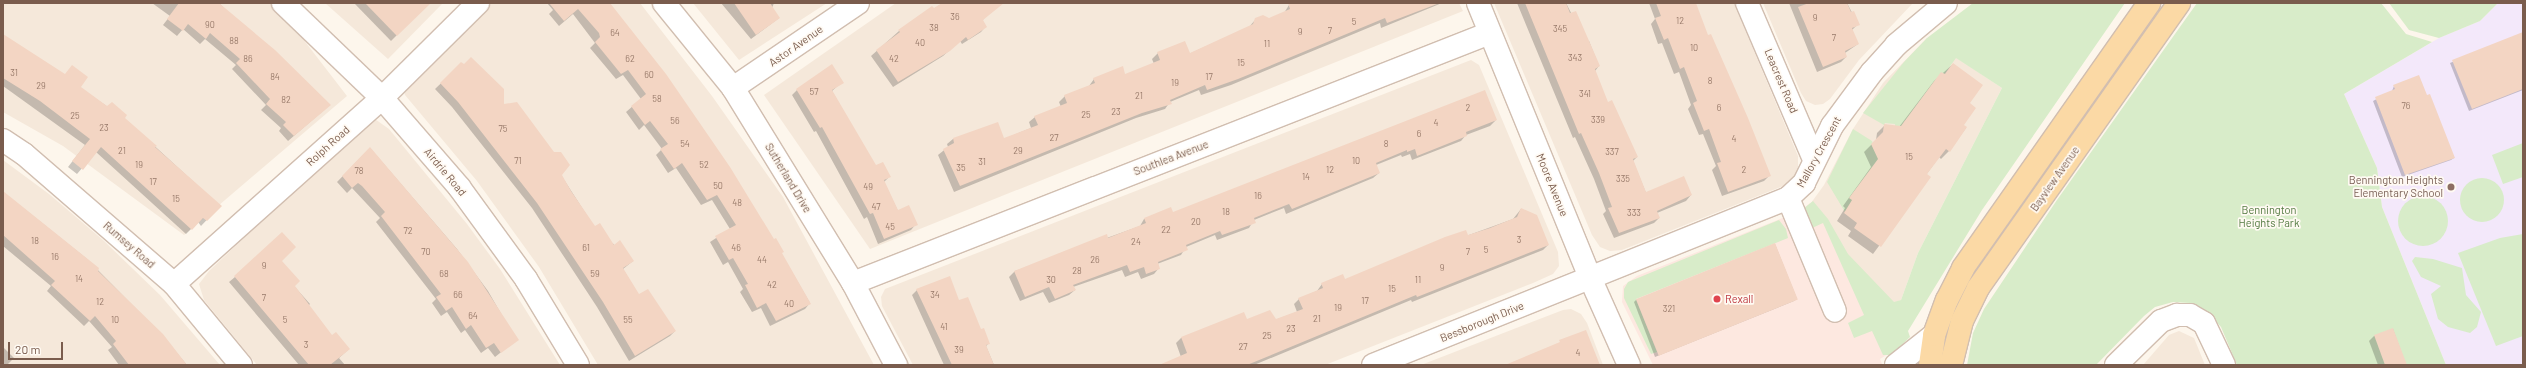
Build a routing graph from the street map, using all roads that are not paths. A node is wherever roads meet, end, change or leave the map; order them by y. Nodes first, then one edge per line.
1 (283, 3) edge
2 (478, 3) edge
3 (664, 3) edge
4 (858, 3) edge
5 (1478, 3) edge
6 (1747, 3) edge
7 (1946, 3) edge
8 (2149, 3) edge
9 (2179, 3) edge
10 (1490, 33) junction
11 (733, 88) junction
12 (382, 98) junction
13 (3, 140) edge
14 (1814, 159) junction
15 (1788, 198) junction
16 (1591, 280) junction
17 (853, 283) junction
18 (174, 284) junction
19 (1836, 311) dead end
20 (1934, 335) junction
21 (241, 365) edge
22 (578, 365) edge
23 (896, 365) edge
24 (1373, 365) edge
25 (1629, 365) edge
26 (1896, 365) edge
27 (1930, 365) edge
28 (1951, 365) edge
29 (2116, 365) edge
30 (2224, 365) edge

1 - 12 street, Airdrie Road
2 - 12 street, Rolph Road
3 - 11 street, Sutherland Drive
4 - 11 street, Astor Avenue
5 - 10 street, Moore Avenue
6 - 14 street, Leacrest Road
7 - 14 street, Mallory Crescent
8 - 20 main road
9 - 28 main road, Bayview Avenue
10 - 16 street, Moore Avenue
10 - 17 street, Southlea Avenue
11 - 17 street, Sutherland Drive
12 - 18 street, Rolph Road
12 - 22 street, Airdrie Road
13 - 18 street, Rumsey Road
14 - 15 street, Mallory Crescent
15 - 16 street, Mallory Crescent
15 - 19 street
16 - 24 street, Bessborough Drive
16 - 25 street, Moore Avenue
17 - 23 street, Sutherland Drive
18 - 21 street, Rumsey Road
20 - 26 street
20 - 27 main road
29 - 30 street

